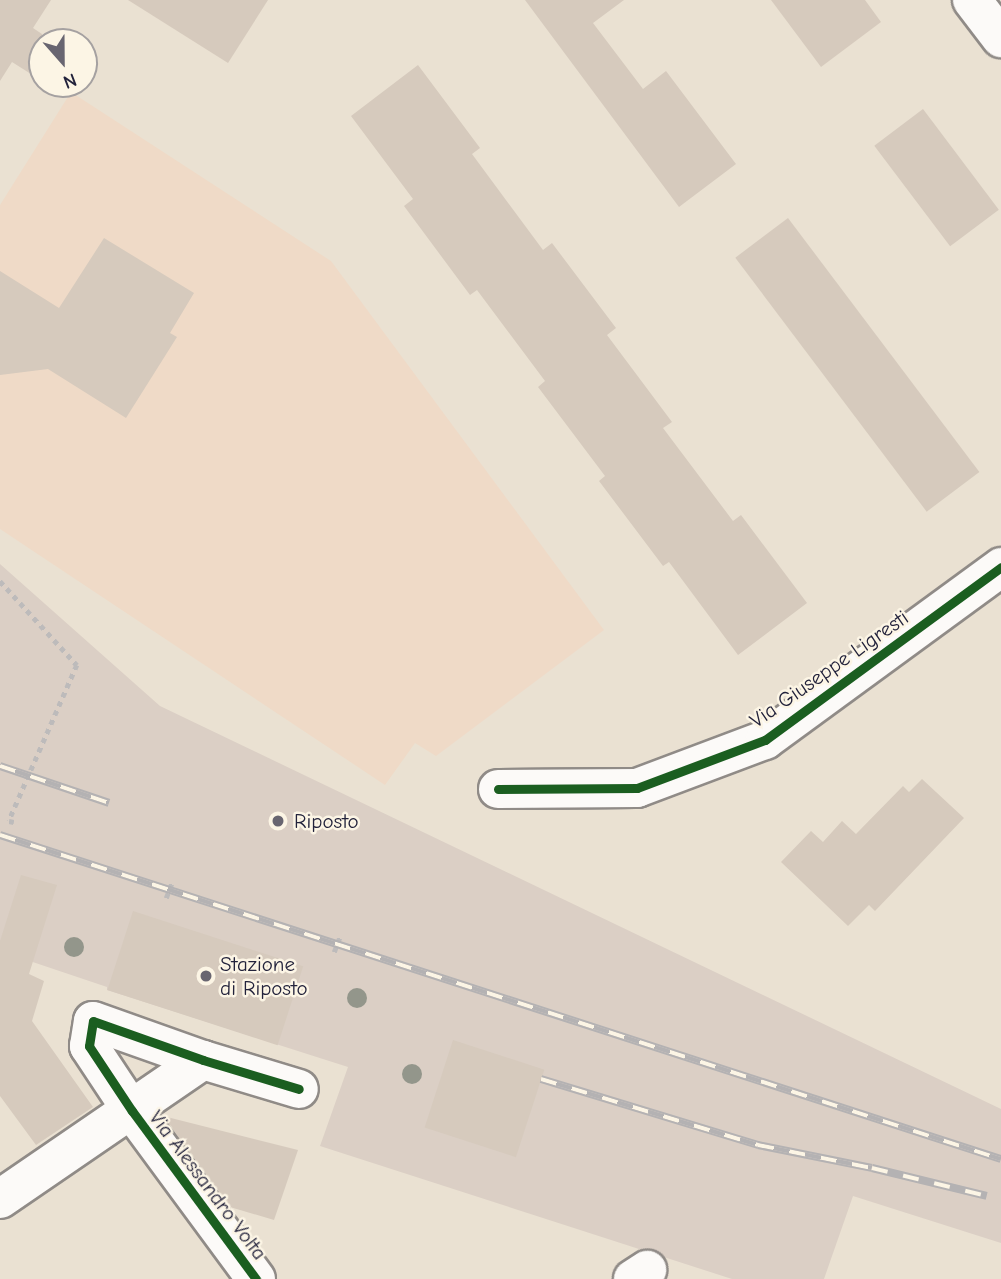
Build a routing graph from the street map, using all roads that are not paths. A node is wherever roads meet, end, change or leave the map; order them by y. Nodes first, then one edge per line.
1 (972, 0) edge
2 (1001, 38) edge
3 (1001, 567) edge
4 (498, 789) dead end
5 (203, 1060) junction
6 (299, 1089) dead end
7 (132, 1111) junction
8 (0, 1199) edge
9 (256, 1279) edge

1 - 2 street
3 - 4 street, Via Giuseppe Ligresti
5 - 6 street
5 - 7 street
5 - 7 street, Via Alessandro Volta
7 - 8 street
7 - 9 street, Via Alessandro Volta

